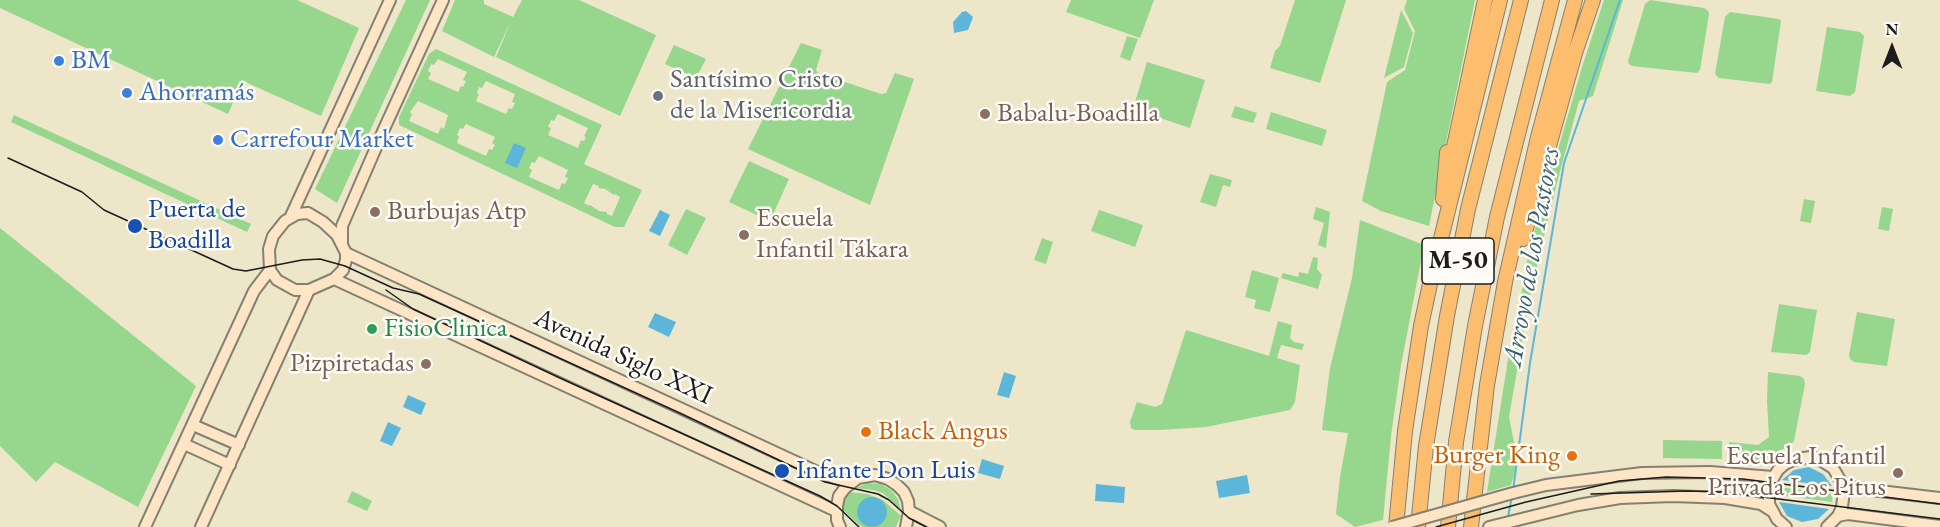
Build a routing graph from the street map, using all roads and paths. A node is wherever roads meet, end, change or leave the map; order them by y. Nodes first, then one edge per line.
1 (390, 0) edge
2 (443, 0) edge
3 (1477, 0) edge
4 (1485, 0) edge
5 (1500, 0) edge
6 (1521, 0) edge
7 (1552, 0) edge
8 (1575, 0) edge
9 (1593, 0) edge
10 (1443, 199) junction
11 (291, 216) junction
12 (344, 249) junction
13 (270, 270) junction
14 (334, 279) junction
15 (1431, 279) junction
16 (309, 290) junction
17 (192, 425) junction
18 (1480, 440) junction
19 (184, 444) junction
20 (239, 445) junction
21 (230, 465) junction
22 (1773, 477) junction
23 (851, 483) junction
24 (1842, 483) junction
25 (1940, 498) edge
26 (836, 511) junction
27 (909, 511) junction
28 (1772, 511) junction
29 (1838, 516) junction
30 (1940, 526) edge
31 (145, 527) edge
32 (201, 527) edge
33 (840, 527) edge
34 (906, 527) edge
35 (940, 527) edge
36 (1394, 527) edge
37 (1418, 527) edge
38 (1448, 527) edge
39 (1471, 527) edge
40 (1489, 527) edge
41 (1786, 527) edge
42 (1827, 527) edge

1 - 11 street
2 - 12 street
3 - 10 highway
4 - 10 highway
5 - 15 highway
6 - 37 highway, M-50
7 - 38 highway, M-50
8 - 18 highway
9 - 18 highway
10 - 15 highway
11 - 12 street
11 - 13 street
12 - 14 street
12 - 23 street, Avenida Siglo XXI
13 - 16 street
13 - 17 street
14 - 16 street
14 - 26 street, Avenida Siglo XXI
15 - 36 highway
16 - 20 street
17 - 19 street
17 - 20 street
18 - 39 highway
19 - 21 street
19 - 31 street
20 - 21 street
21 - 32 street
22 - 24 street
22 - 28 street
22 - 36 street, bridge
23 - 26 street
23 - 27 street
24 - 25 street
24 - 29 street
26 - 33 street
27 - 34 street
27 - 35 street
28 - 40 street
28 - 41 street
29 - 30 street
29 - 42 street

